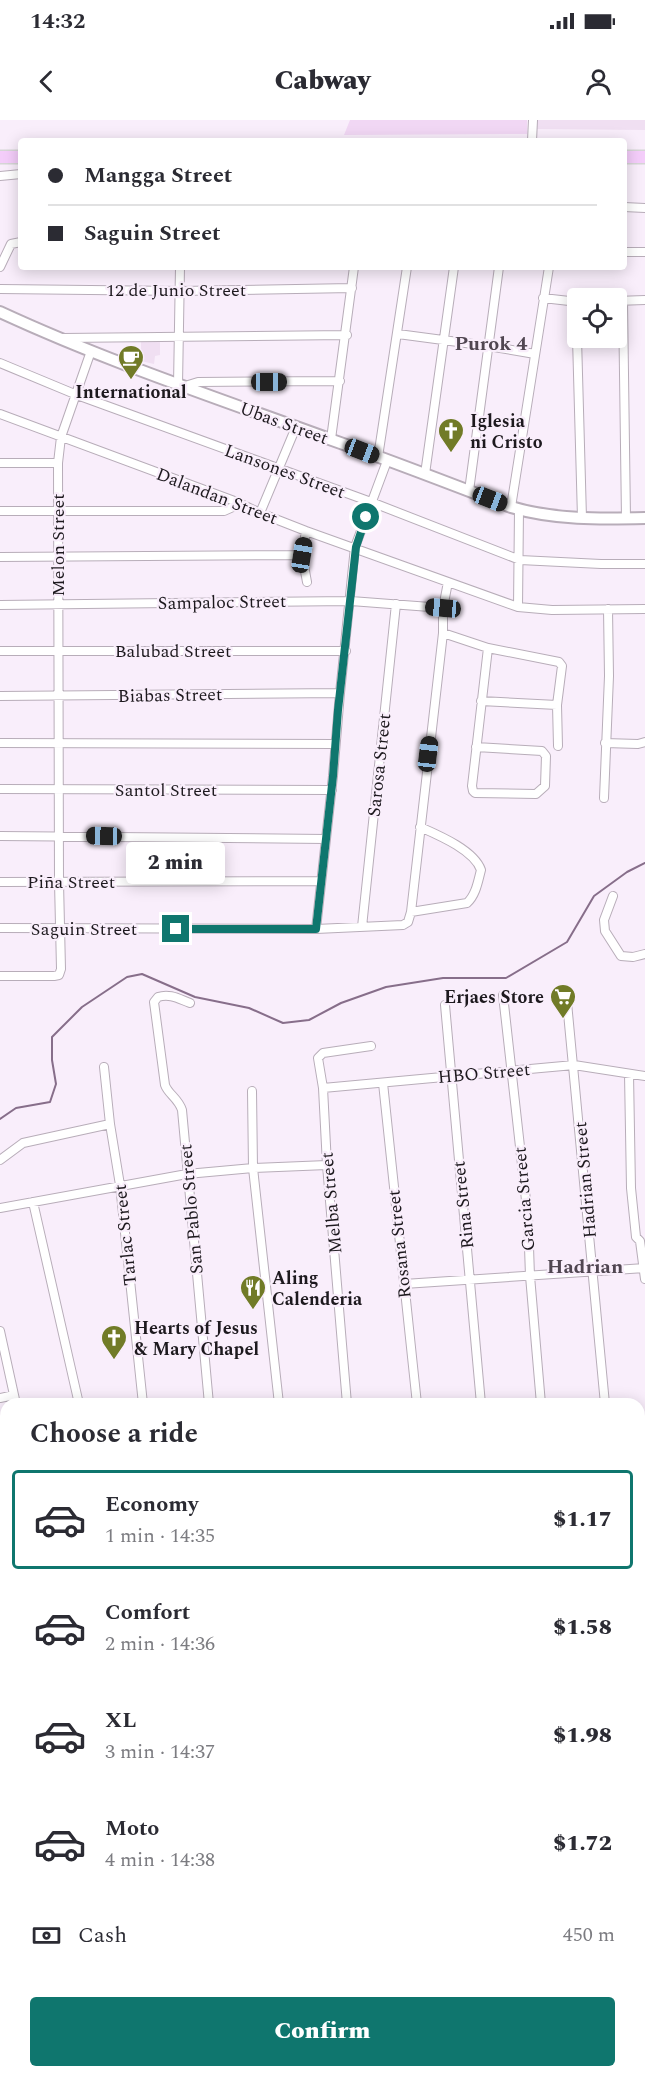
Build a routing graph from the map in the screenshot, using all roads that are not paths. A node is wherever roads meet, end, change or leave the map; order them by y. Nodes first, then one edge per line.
1 (533, 120) edge
2 (532, 138) edge
3 (0, 157) edge
4 (18, 157) edge
5 (627, 157) edge
6 (645, 157) edge
7 (18, 174) edge
8 (0, 176) edge
9 (627, 207) edge
10 (645, 208) edge
11 (18, 243) edge
12 (627, 252) edge
13 (645, 252) edge
14 (0, 267) edge
15 (180, 270) edge
16 (354, 270) edge
17 (407, 270) edge
18 (454, 270) edge
19 (499, 270) edge
20 (548, 270) edge
21 (352, 288) junction
22 (0, 289) edge
23 (180, 291) junction
24 (543, 298) junction
25 (645, 300) edge
26 (567, 301) edge
27 (627, 301) edge
28 (0, 312) edge
29 (398, 334) junction
30 (346, 335) junction
31 (56, 338) junction
32 (179, 338) junction
33 (445, 341) junction
34 (488, 346) junction
35 (578, 348) edge
36 (621, 348) edge
37 (91, 351) junction
38 (535, 354) junction
39 (0, 363) edge
40 (340, 381) junction
41 (181, 386) junction
42 (76, 396) junction
43 (0, 414) edge
44 (296, 428) junction
45 (62, 437) junction
46 (331, 439) junction
47 (383, 459) junction
48 (0, 463) edge
49 (58, 463) junction
50 (279, 469) junction
51 (425, 474) junction
52 (469, 491) junction
53 (237, 502) junction
54 (371, 502) junction
55 (515, 508) junction
56 (0, 511) edge
57 (57, 511) junction
58 (260, 513) junction
59 (582, 518) junction
60 (626, 519) junction
61 (645, 519) edge
62 (306, 531) junction
63 (356, 547) junction
64 (302, 555) junction
65 (0, 557) edge
66 (57, 557) junction
67 (520, 560) junction
68 (645, 564) edge
69 (307, 582) dead end
70 (448, 582) junction
71 (351, 601) junction
72 (0, 604) edge
73 (396, 604) junction
74 (58, 605) junction
75 (518, 607) junction
76 (443, 608) junction
77 (608, 609) junction
78 (645, 609) edge
79 (443, 633) junction
80 (488, 648) junction
81 (0, 651) edge
82 (346, 651) junction
83 (58, 652) junction
84 (340, 693) junction
85 (0, 696) edge
86 (58, 696) junction
87 (481, 701) junction
88 (558, 705) junction
89 (645, 742) edge
90 (0, 743) edge
91 (605, 743) junction
92 (59, 744) junction
93 (335, 744) junction
94 (558, 746) dead end
95 (476, 747) junction
96 (0, 789) edge
97 (59, 790) junction
98 (332, 790) junction
99 (604, 798) dead end
100 (420, 828) junction
101 (0, 836) edge
102 (60, 836) junction
103 (326, 839) junction
104 (321, 881) junction
105 (0, 882) edge
106 (59, 882) junction
107 (614, 896) dead end
108 (411, 912) junction
109 (362, 927) junction
110 (0, 928) edge
111 (60, 928) junction
112 (316, 929) junction
113 (645, 954) edge
114 (0, 976) edge
115 (566, 992) dead end
116 (503, 994) dead end
117 (190, 1003) dead end
118 (445, 1005) dead end
119 (370, 1046) dead end
120 (574, 1065) junction
121 (104, 1067) dead end
122 (511, 1071) junction
123 (629, 1074) junction
124 (451, 1076) junction
125 (645, 1076) edge
126 (383, 1083) junction
127 (323, 1088) junction
128 (252, 1091) dead end
129 (110, 1124) junction
130 (0, 1160) edge
131 (327, 1165) junction
132 (253, 1167) junction
133 (187, 1174) junction
134 (120, 1185) junction
135 (33, 1202) junction
136 (0, 1208) edge
137 (644, 1268) edge
138 (593, 1270) junction
139 (530, 1276) junction
140 (645, 1279) edge
141 (470, 1281) junction
142 (404, 1284) junction
143 (0, 1331) edge
144 (14, 1395) junction
145 (0, 1398) edge
146 (15, 1398) edge
147 (78, 1398) edge
148 (142, 1398) edge
149 (208, 1398) edge
150 (278, 1398) edge
151 (347, 1398) edge
152 (416, 1398) edge
153 (481, 1398) edge
154 (541, 1398) edge
155 (604, 1398) edge

1 - 2 street
3 - 4 main road
5 - 6 main road
7 - 8 street
9 - 10 street
11 - 14 street
12 - 13 street
15 - 23 street
16 - 21 street
17 - 29 street
18 - 33 street
19 - 34 street
20 - 24 street
21 - 23 street, 12 de Junio Street
21 - 30 street
22 - 23 street, 12 de Junio Street
23 - 32 street
24 - 26 street
24 - 38 street
25 - 27 street
28 - 31 street, Ubas Street
29 - 33 street
29 - 47 street
30 - 32 street
30 - 40 street
31 - 32 street
31 - 37 street, Ubas Street
32 - 41 street
33 - 34 street
33 - 51 street
34 - 38 street
34 - 52 street
35 - 59 street
36 - 60 street
37 - 41 street, Ubas Street
37 - 42 street, Melon Street
38 - 55 street
39 - 42 street, Lansones Street
40 - 41 street
40 - 46 street
41 - 44 street, Ubas Street
42 - 45 street, Melon Street
42 - 50 street, Lansones Street
43 - 45 street, Dalandan Street
44 - 46 street, Ubas Street
44 - 50 street
45 - 49 street, Melon Street
45 - 53 street, Dalandan Street
46 - 47 street, Ubas Street
47 - 51 street, Ubas Street
47 - 54 street
48 - 49 street
49 - 57 street, Melon Street
50 - 54 street, Lansones Street
50 - 58 street
51 - 52 street, Ubas Street
52 - 55 street, Ubas Street
53 - 57 street
53 - 58 street, Dalandan Street
54 - 63 street
54 - 67 street, Lansones Street
55 - 59 street, Ubas Street
55 - 67 street
56 - 57 street
57 - 66 street, Melon Street
58 - 62 street, Dalandan Street
59 - 60 street, Ubas Street
60 - 61 street, Ubas Street
62 - 63 street, Dalandan Street
62 - 64 street
63 - 70 street, Dalandan Street
63 - 71 street
64 - 66 street
64 - 69 street
65 - 66 street
66 - 74 street, Melon Street
67 - 68 street, Lansones Street
67 - 75 street
70 - 75 street, Dalandan Street
70 - 76 street
71 - 73 street, Sampaloc Street
71 - 74 street, Sampaloc Street
71 - 82 street
72 - 74 street, Sampaloc Street
73 - 76 street, Sampaloc Street
73 - 109 street, Sarosa Street
74 - 83 street, Melon Street
75 - 77 street, Dalandan Street
76 - 79 street
77 - 78 street, Dalandan Street
77 - 91 street
79 - 80 street
79 - 100 street
80 - 87 street
80 - 88 street
81 - 83 street, Balubad Street
82 - 83 street, Balubad Street
82 - 84 street
83 - 86 street, Melon Street
84 - 86 street, Biabas Street
84 - 93 street
85 - 86 street, Biabas Street
86 - 92 street, Melon Street
87 - 88 street
87 - 95 street
88 - 94 street
89 - 91 street
90 - 92 street
91 - 99 street
92 - 93 street
92 - 97 street, Melon Street
93 - 98 street
95 - 95 street
96 - 97 street, Santol Street
97 - 98 street, Santol Street
97 - 102 street, Melon Street
98 - 103 street
100 - 108 street
100 - 108 street
101 - 102 street
102 - 103 street
102 - 106 street, Melon Street
103 - 104 street
104 - 106 street, Piña Street
104 - 112 street
105 - 106 street, Piña Street
106 - 111 street, Melon Street
107 - 113 street
108 - 109 street, Saguin Street
109 - 112 street, Saguin Street
110 - 111 street, Saguin Street
111 - 112 street, Saguin Street
111 - 114 street, Melon Street
115 - 120 street, Hadrian Street
116 - 122 street, Garcia Street
117 - 133 street, San Pablo Street
118 - 124 street, Rina Street
119 - 127 street, Melba Street
120 - 122 street, HBO Street
120 - 123 street, HBO Street
120 - 138 street, Hadrian Street
121 - 129 street, Tarlac Street
122 - 124 street, HBO Street
122 - 139 street, Garcia Street
123 - 125 street, HBO Street
123 - 137 street
124 - 126 street, HBO Street
124 - 141 street, Rina Street
126 - 127 street, HBO Street
126 - 142 street, Rosana Street
127 - 131 street, Melba Street
128 - 132 street
129 - 130 street
129 - 134 street, Tarlac Street
131 - 132 street
131 - 151 street, Melba Street
132 - 133 street
132 - 150 street
133 - 134 street
133 - 149 street, San Pablo Street
134 - 135 street
134 - 148 street, Tarlac Street
135 - 136 street
135 - 147 street
137 - 138 street
137 - 140 street
138 - 139 street
138 - 155 street, Hadrian Street
139 - 141 street
139 - 154 street, Garcia Street
141 - 142 street
141 - 153 street, Rina Street
142 - 152 street, Rosana Street
143 - 144 street
144 - 145 street
144 - 146 street

